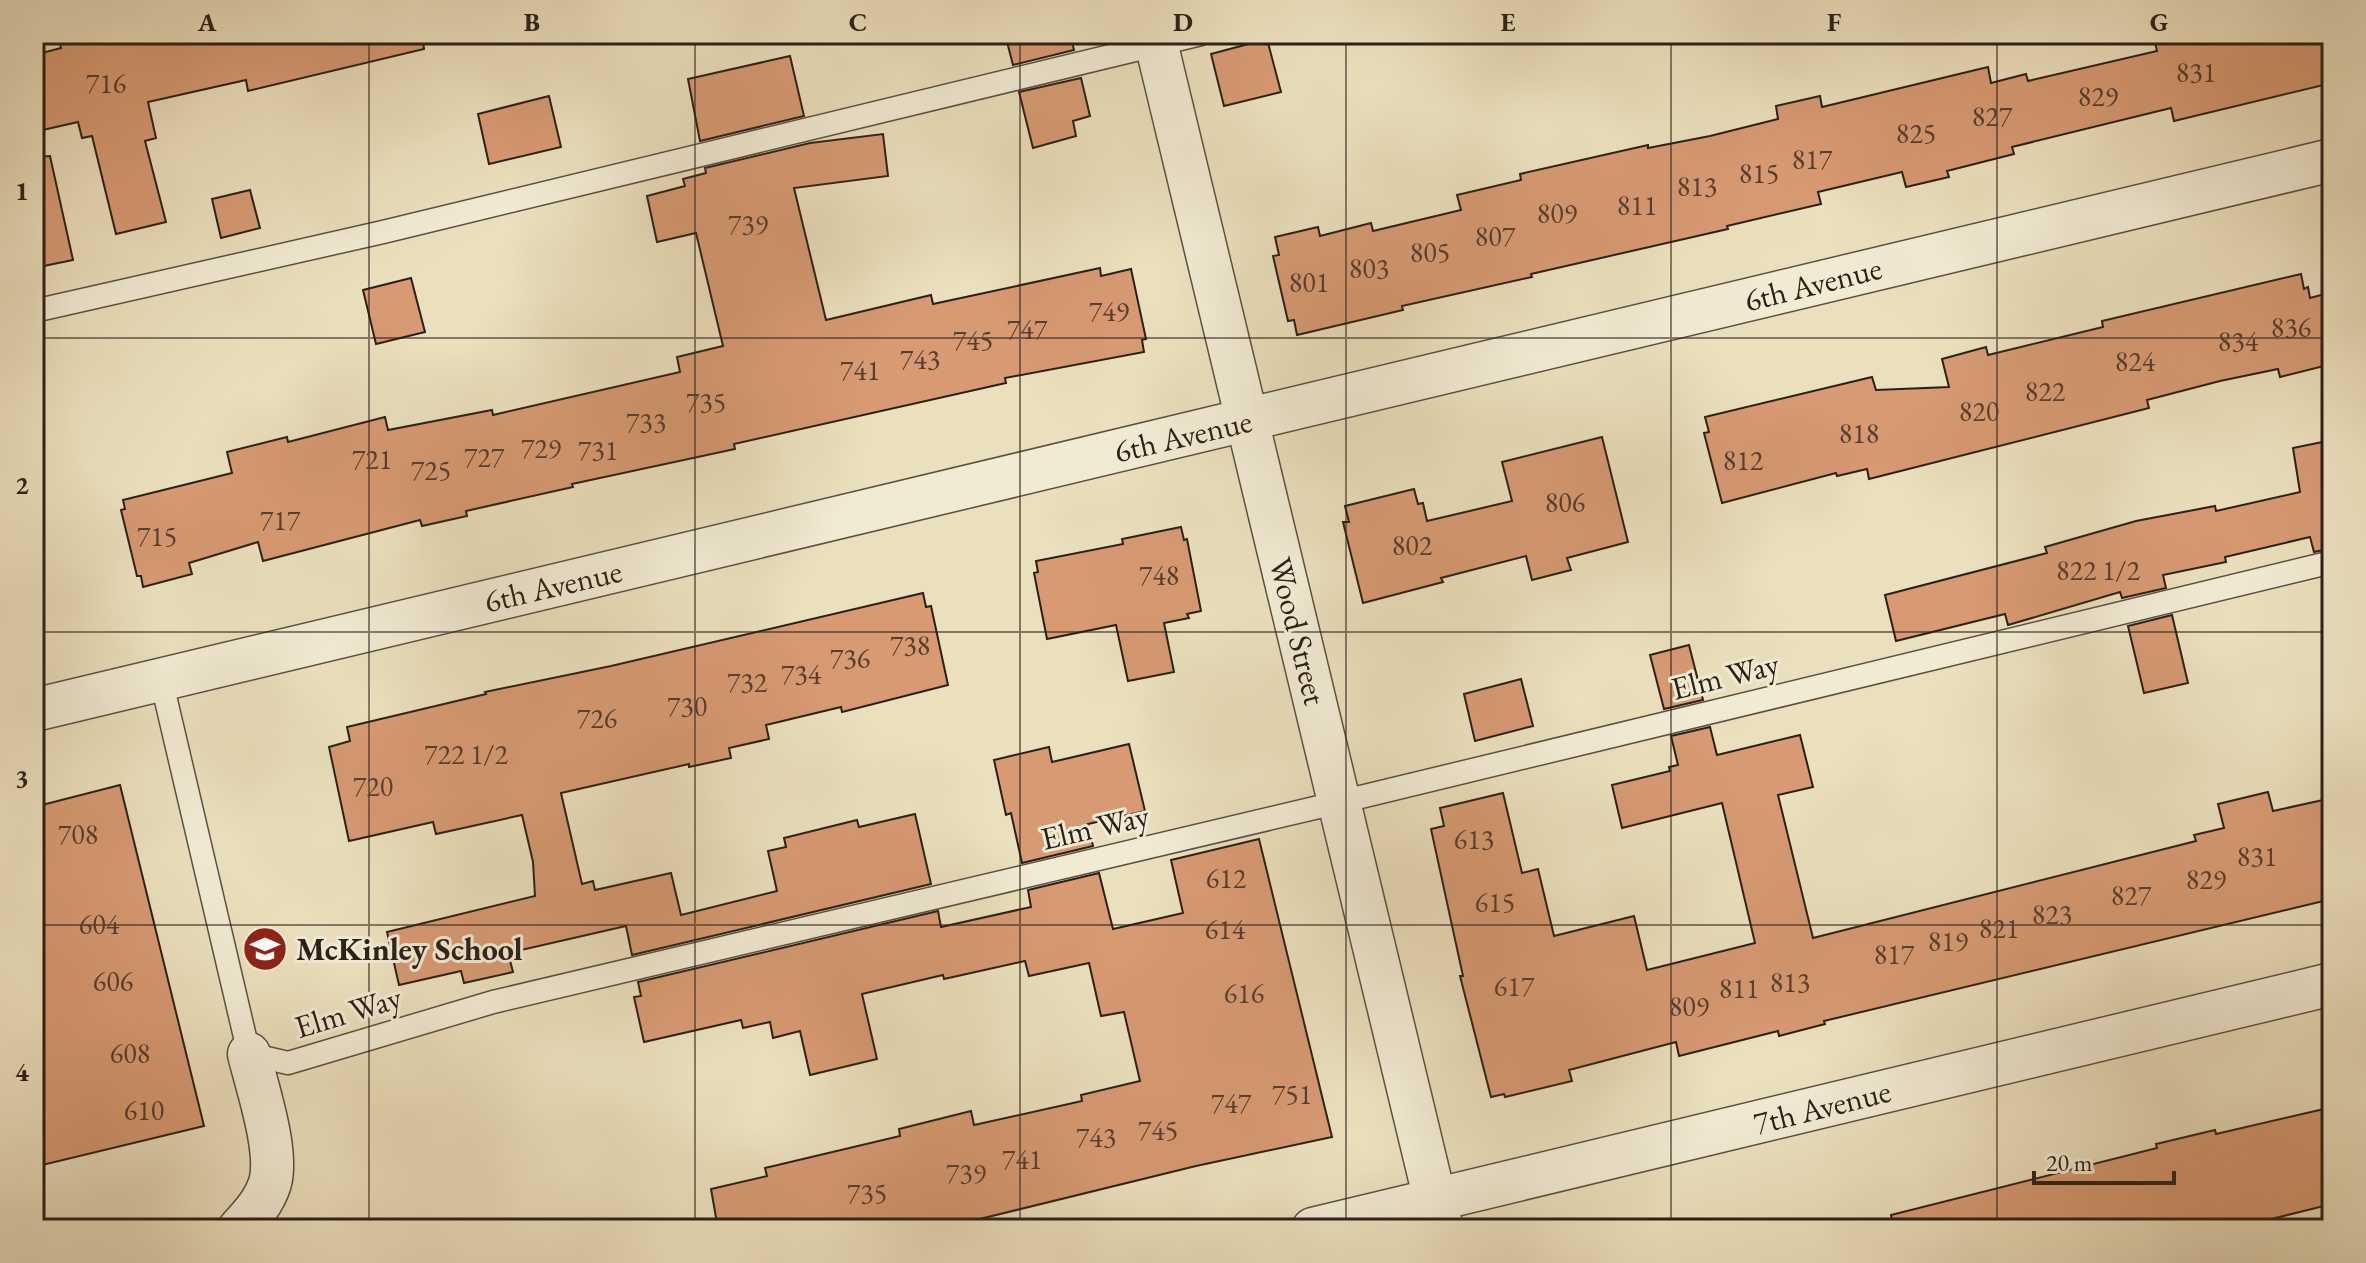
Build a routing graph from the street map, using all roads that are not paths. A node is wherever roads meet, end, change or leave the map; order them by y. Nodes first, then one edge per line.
1 (1201, 34) edge
2 (1155, 39) edge
3 (2332, 160) edge
4 (34, 311) edge
5 (1246, 421) junction
6 (2332, 562) edge
7 (161, 679) junction
8 (34, 710) edge
9 (1340, 802) junction
10 (2332, 984) edge
11 (249, 1054) junction
12 (1439, 1215) edge
13 (239, 1229) edge
14 (1313, 1229) edge

1 - 2 lane
2 - 4 lane
2 - 5 street, Wood Street
3 - 5 street, 6th Avenue
5 - 7 street, 6th Avenue
5 - 9 street, Wood Street
6 - 9 lane, Elm Way
7 - 8 street, 6th Avenue
7 - 11 lane
9 - 11 lane, Elm Way
9 - 12 street, Wood Street
10 - 12 street, 7th Avenue
11 - 13 street
12 - 14 street, 7th Avenue

